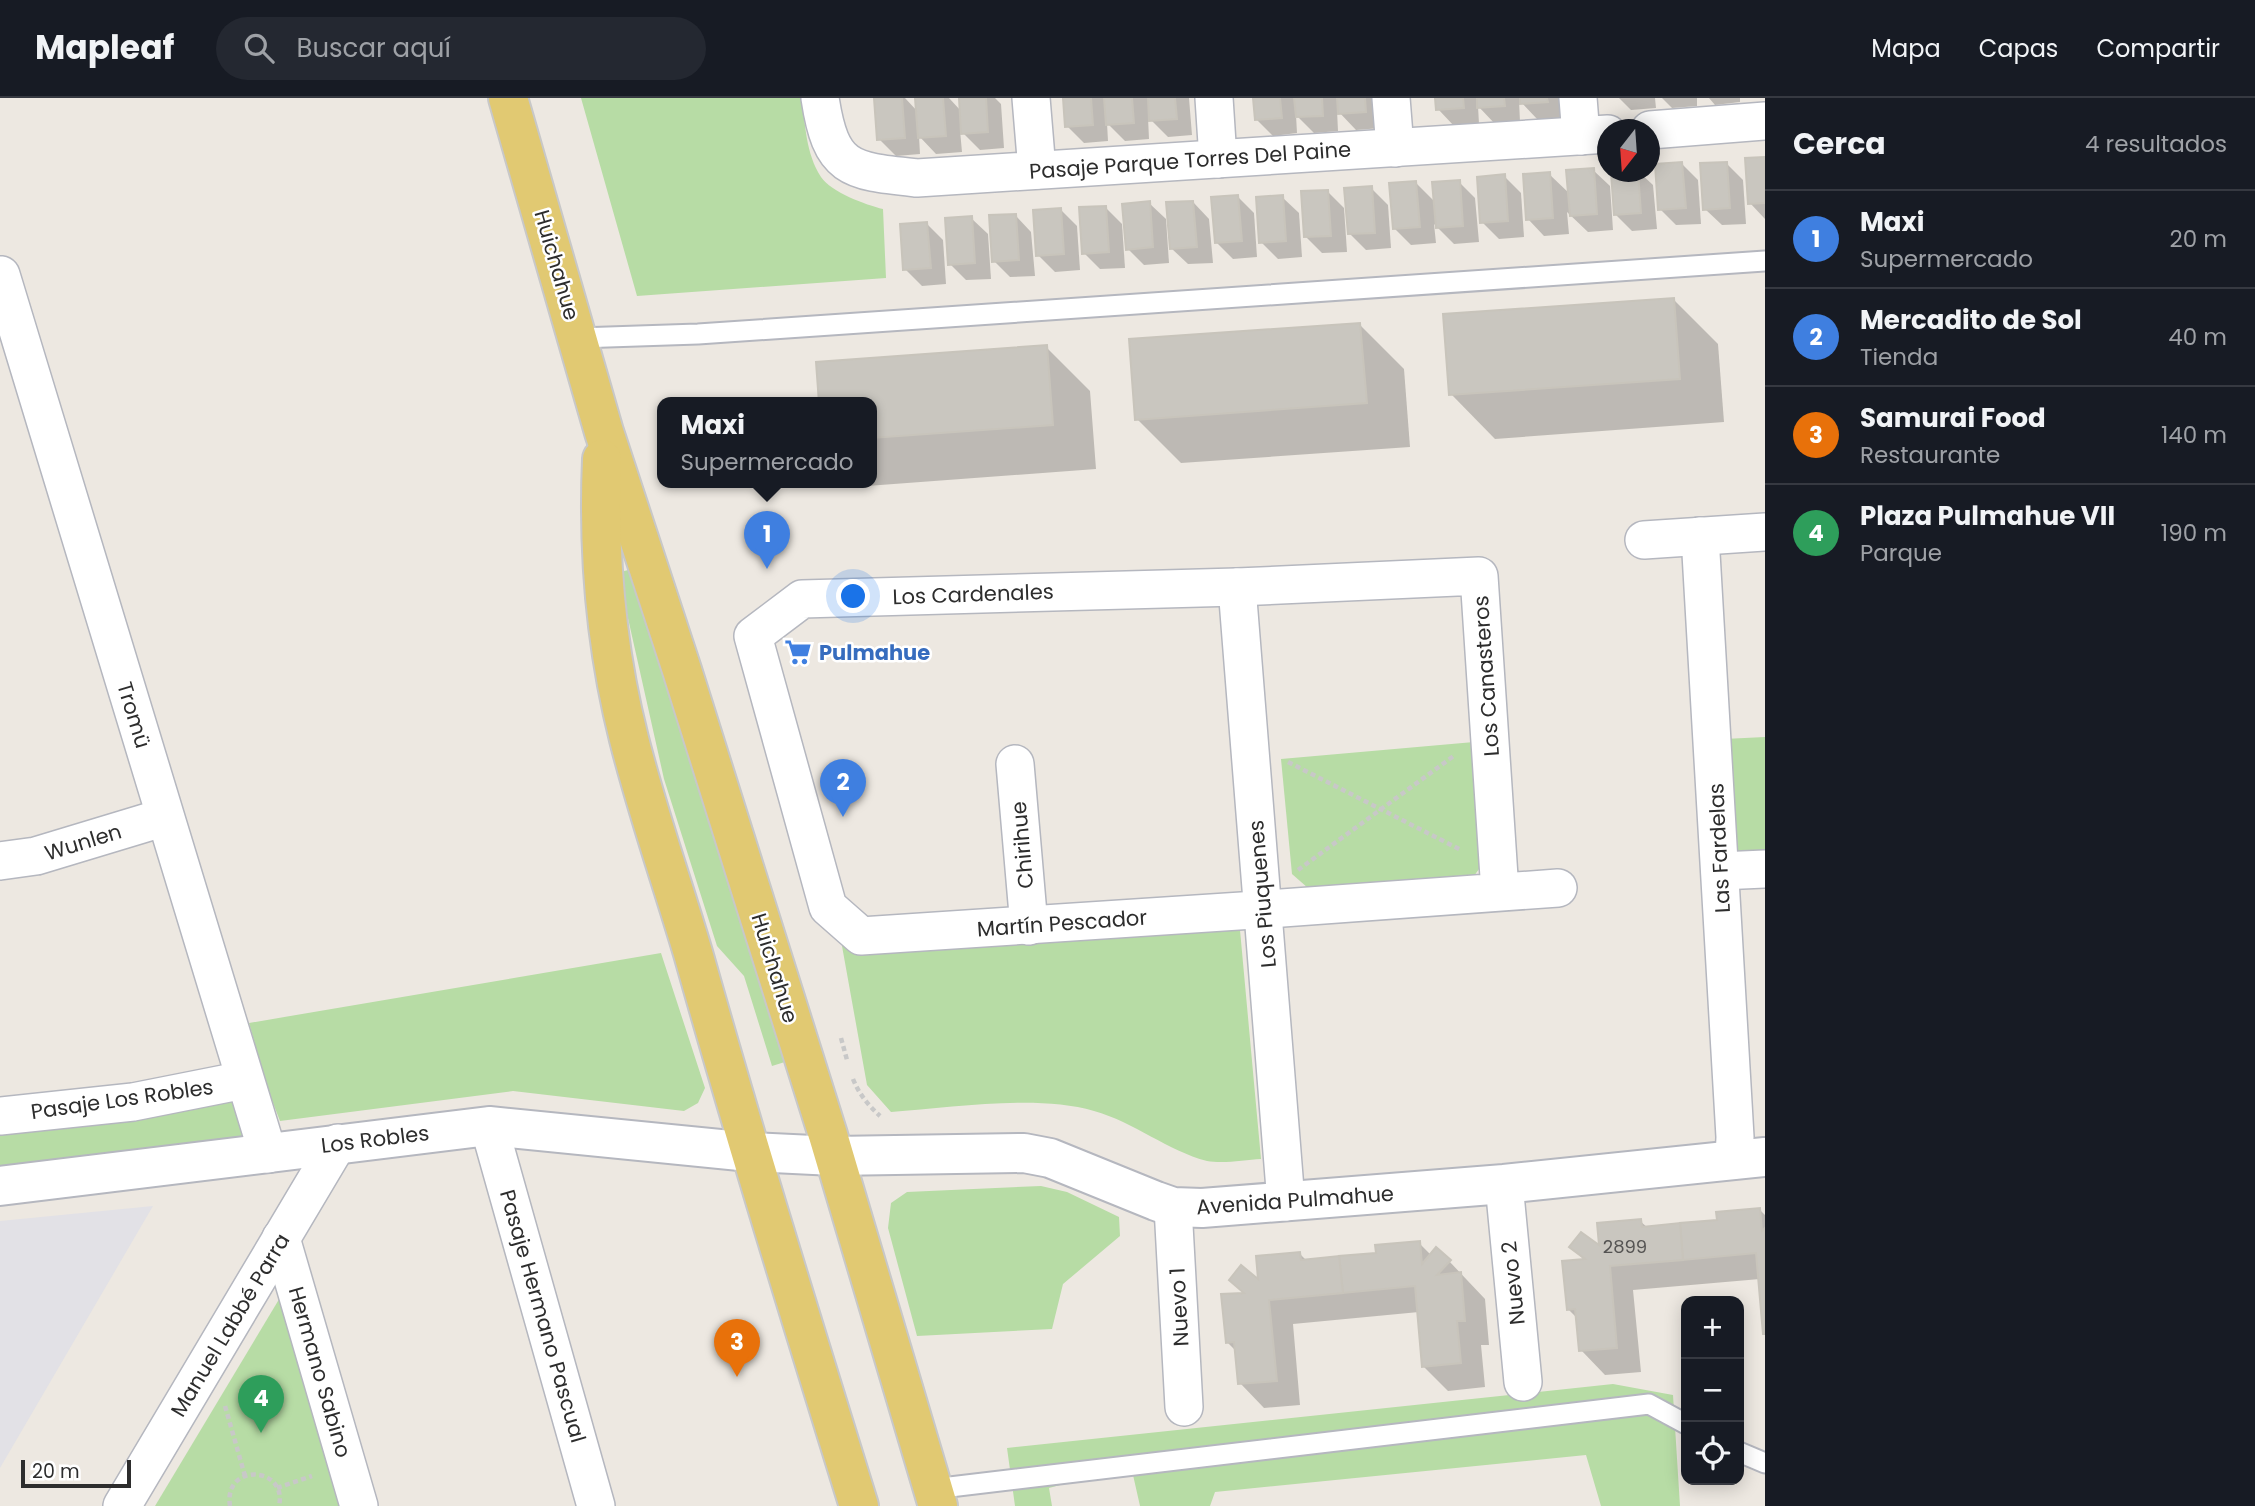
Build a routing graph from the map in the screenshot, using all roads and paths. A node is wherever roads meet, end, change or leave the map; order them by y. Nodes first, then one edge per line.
1 (508, 98) edge
2 (820, 98) edge
3 (1031, 98) edge
4 (1214, 98) edge
5 (1391, 98) edge
6 (1578, 98) edge
7 (1757, 114) edge
8 (1660, 129) edge
9 (1594, 135) edge
10 (1395, 148) junction
11 (1218, 159) junction
12 (1037, 170) junction
13 (1765, 261) edge
14 (1, 275) edge
15 (7, 318) edge
16 (578, 338) junction
17 (604, 432) junction
18 (1765, 532) edge
19 (1700, 536) junction
20 (1644, 540) dead end
21 (1237, 587) junction
22 (1489, 724) junction
23 (1250, 745) junction
24 (1015, 764) dead end
25 (1381, 810) junction
26 (165, 817) junction
27 (0, 861) edge
28 (1765, 869) edge
29 (1720, 871) junction
30 (1499, 882) junction
31 (1558, 888) dead end
32 (1264, 910) junction
33 (1029, 926) junction
34 (861, 936) joint
35 (244, 1080) junction
36 (0, 1116) edge
37 (489, 1126) junction
38 (338, 1143) junction
39 (750, 1152) junction
40 (268, 1154) junction
41 (834, 1156) junction
42 (1750, 1159) edge
43 (1504, 1184) junction
44 (0, 1186) edge
45 (1286, 1202) junction
46 (1173, 1207) junction
47 (281, 1238) junction
48 (201, 1373) junction
49 (1523, 1382) dead end
50 (1184, 1406) dead end
51 (1682, 1422) edge
52 (1744, 1454) edge
53 (1765, 1463) edge
54 (245, 1476) junction
55 (936, 1498) edge
56 (122, 1506) edge
57 (229, 1506) edge
58 (279, 1506) edge
59 (359, 1506) edge
60 (596, 1506) edge
61 (859, 1506) edge

1 - 16 main road, Huichahue
2 - 12 street, Pasaje Parque Torres Del Paine
3 - 12 street
4 - 11 street
5 - 10 street
6 - 9 street
7 - 8 street
9 - 10 street, Pasaje Parque Torres Del Paine
10 - 11 street, Pasaje Parque Torres Del Paine
11 - 12 street, Pasaje Parque Torres Del Paine
13 - 16 lane
14 - 15 street, Tromü
15 - 26 street, Tromü
16 - 17 main road, Huichahue
17 - 39 main road, Huichahue
17 - 41 main road, Huichahue
18 - 19 street
19 - 20 street
19 - 29 street, Las Fardelas
21 - 22 street, Los Canasteros
21 - 23 street, Los Piuquenes
21 - 34 street, Los Cardenales
22 - 25 path
22 - 30 street, Los Canasteros
23 - 25 path
23 - 32 street, Los Piuquenes
24 - 33 street, Chirihue
25 - 30 path
25 - 32 path
26 - 27 street, Wunlen
26 - 35 street, Tromü
28 - 29 street
29 - 42 street, Las Fardelas
30 - 31 street
30 - 32 street
32 - 33 street, Martín Pescador
32 - 45 street, Los Piuquenes
33 - 34 street, Martín Pescador
35 - 36 street, Pasaje Los Robles
35 - 40 street, Tromü
37 - 38 street, Los Robles
37 - 39 street, Los Robles
37 - 60 street, Pasaje Hermano Pascual
38 - 40 street, Los Robles
38 - 47 street, Manuel Labbé Parra
39 - 41 street, Avenida Pulmahue
39 - 61 main road, Huichahue
40 - 44 street, Los Robles
41 - 46 street, Avenida Pulmahue
41 - 55 main road, Huichahue
42 - 43 street, Avenida Pulmahue
43 - 45 street, Avenida Pulmahue
43 - 49 street, Nuevo 2
45 - 46 street, Avenida Pulmahue
46 - 50 street, Nuevo 1
47 - 48 street, Manuel Labbé Parra
47 - 59 street, Hermano Sabino
48 - 54 path
48 - 56 street, Manuel Labbé Parra
51 - 55 lane
52 - 53 lane
54 - 57 path
54 - 58 path

